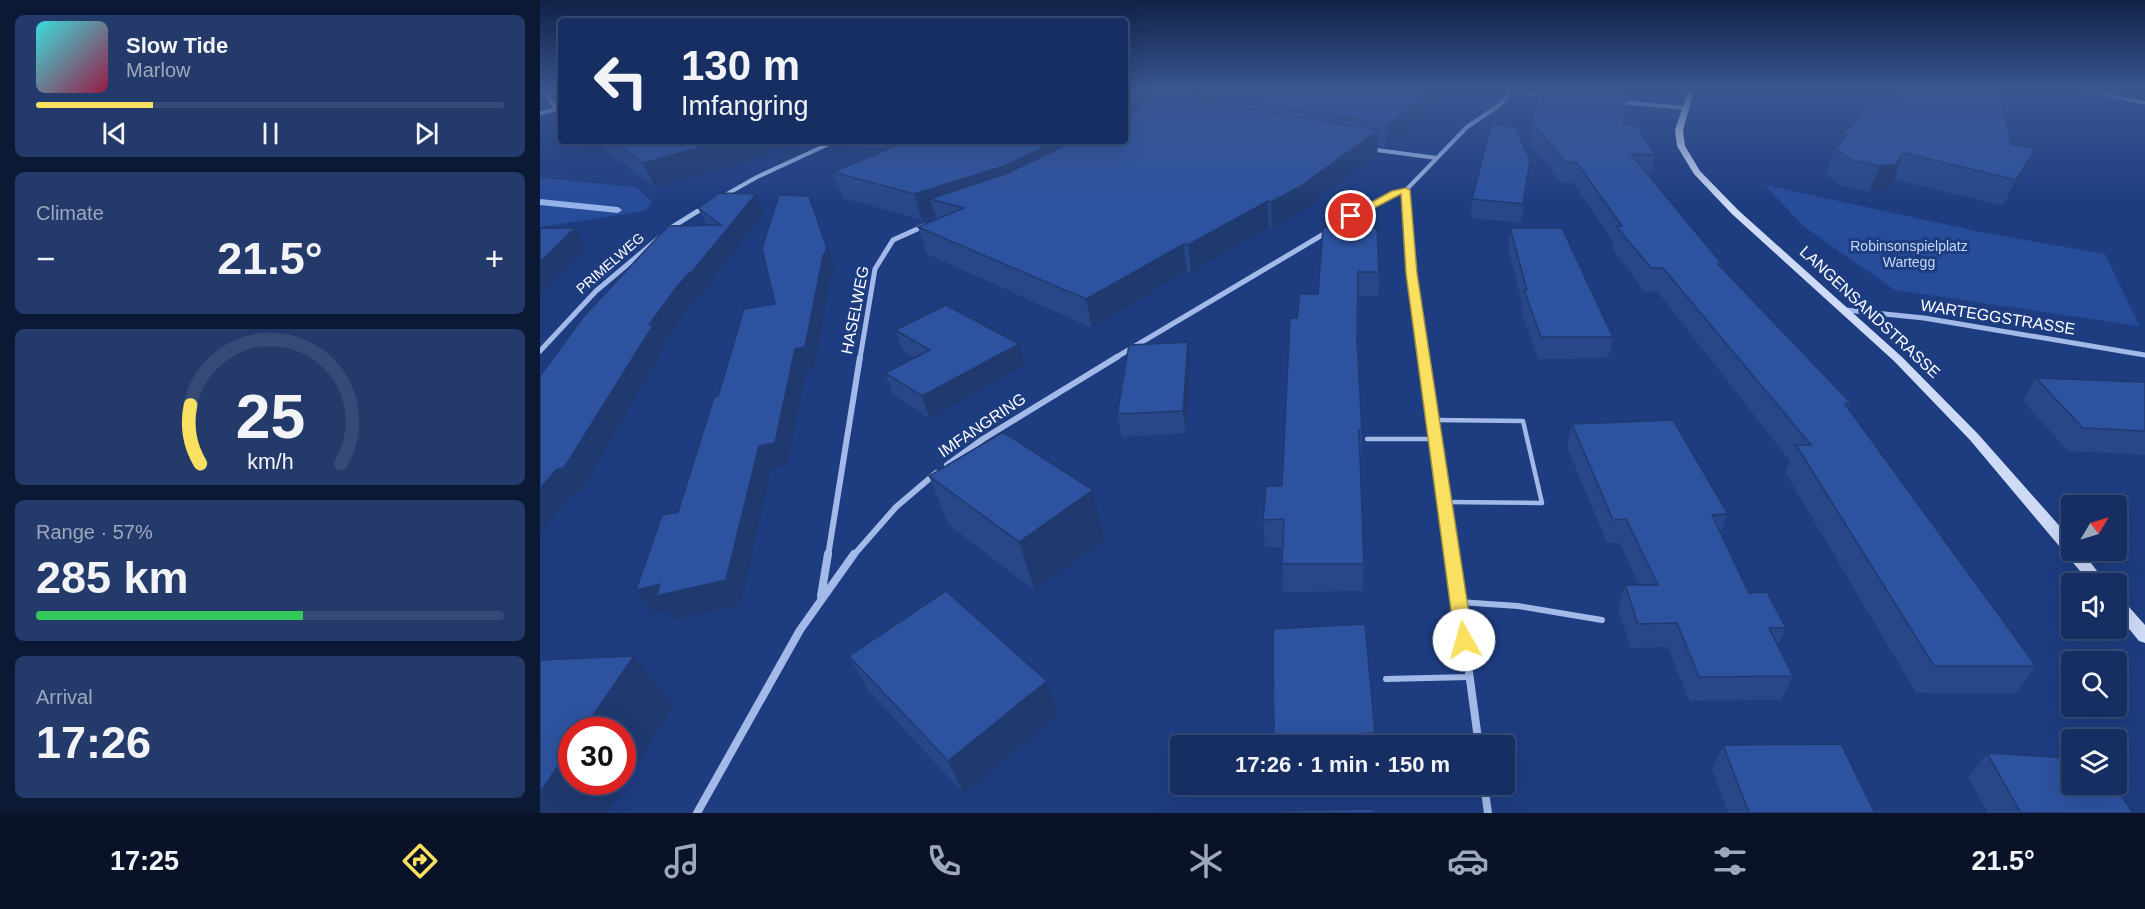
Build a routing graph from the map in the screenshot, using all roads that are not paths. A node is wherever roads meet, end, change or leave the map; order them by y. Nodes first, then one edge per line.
1 (1466, 129) edge
2 (1678, 129) edge
3 (828, 144) edge
4 (1362, 148) edge
5 (1437, 158) junction
6 (1406, 190) junction
7 (717, 199) edge
8 (708, 205) edge
9 (927, 225) edge
10 (1845, 310) junction
11 (540, 351) edge
12 (2145, 355) edge
13 (1435, 420) junction
14 (1367, 439) dead end
15 (1437, 439) junction
16 (1445, 502) junction
17 (2061, 537) edge
18 (2081, 561) edge
19 (2091, 573) edge
20 (821, 596) junction
21 (1459, 602) junction
22 (2127, 615) edge
23 (1602, 620) dead end
24 (2145, 636) edge
25 (1469, 677) junction
26 (1386, 679) dead end
27 (1477, 735) edge
28 (1486, 795) edge
29 (697, 813) edge
30 (1488, 813) edge

1 - 5 street
2 - 10 street, LANGENSANDSTRASSE
3 - 7 street
4 - 5 street
5 - 6 street
6 - 13 street
6 - 20 street, IMFANGRING
8 - 11 street, PRIMELWEG
9 - 20 street, HASELWEG
10 - 12 street, WARTEGGSTRASSE
10 - 17 street, LANGENSANDSTRASSE
13 - 15 street
13 - 16 lane
14 - 15 lane
15 - 16 street
16 - 21 street
18 - 19 street, LANGENSANDSTRASSE
20 - 29 street, IMFANGRING
21 - 23 lane
21 - 25 street
22 - 24 street
25 - 26 lane
25 - 27 street
28 - 30 street

